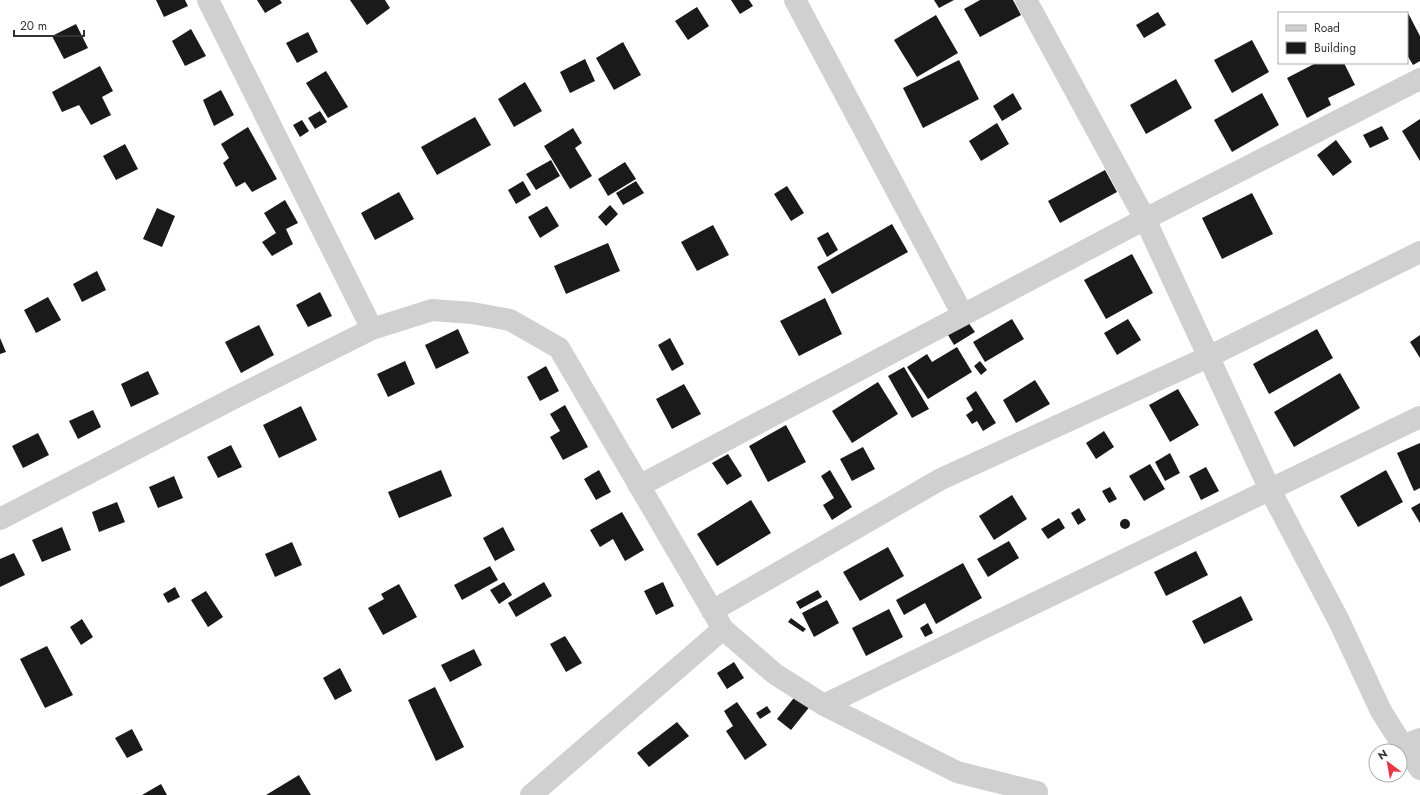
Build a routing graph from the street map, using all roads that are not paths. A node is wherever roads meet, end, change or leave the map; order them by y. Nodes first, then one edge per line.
1 (208, 0) edge
2 (795, 0) edge
3 (1026, 0) edge
4 (1420, 79) edge
5 (1145, 219) junction
6 (1420, 252) edge
7 (963, 315) junction
8 (372, 328) junction
9 (1208, 357) junction
10 (1420, 417) edge
11 (639, 486) junction
12 (1270, 490) junction
13 (0, 519) edge
14 (717, 620) junction
15 (824, 705) junction
16 (1412, 743) edge
17 (1420, 769) edge
18 (1037, 792) dead end
19 (531, 795) edge

1 - 8 street
2 - 7 street
3 - 5 street
4 - 5 street
5 - 7 street
5 - 9 street
6 - 9 street
7 - 11 street
8 - 11 street
8 - 13 street
9 - 12 street
9 - 14 street
10 - 12 street
11 - 14 street
12 - 15 street
12 - 16 street
14 - 15 street
14 - 19 street
15 - 18 street
16 - 17 street

